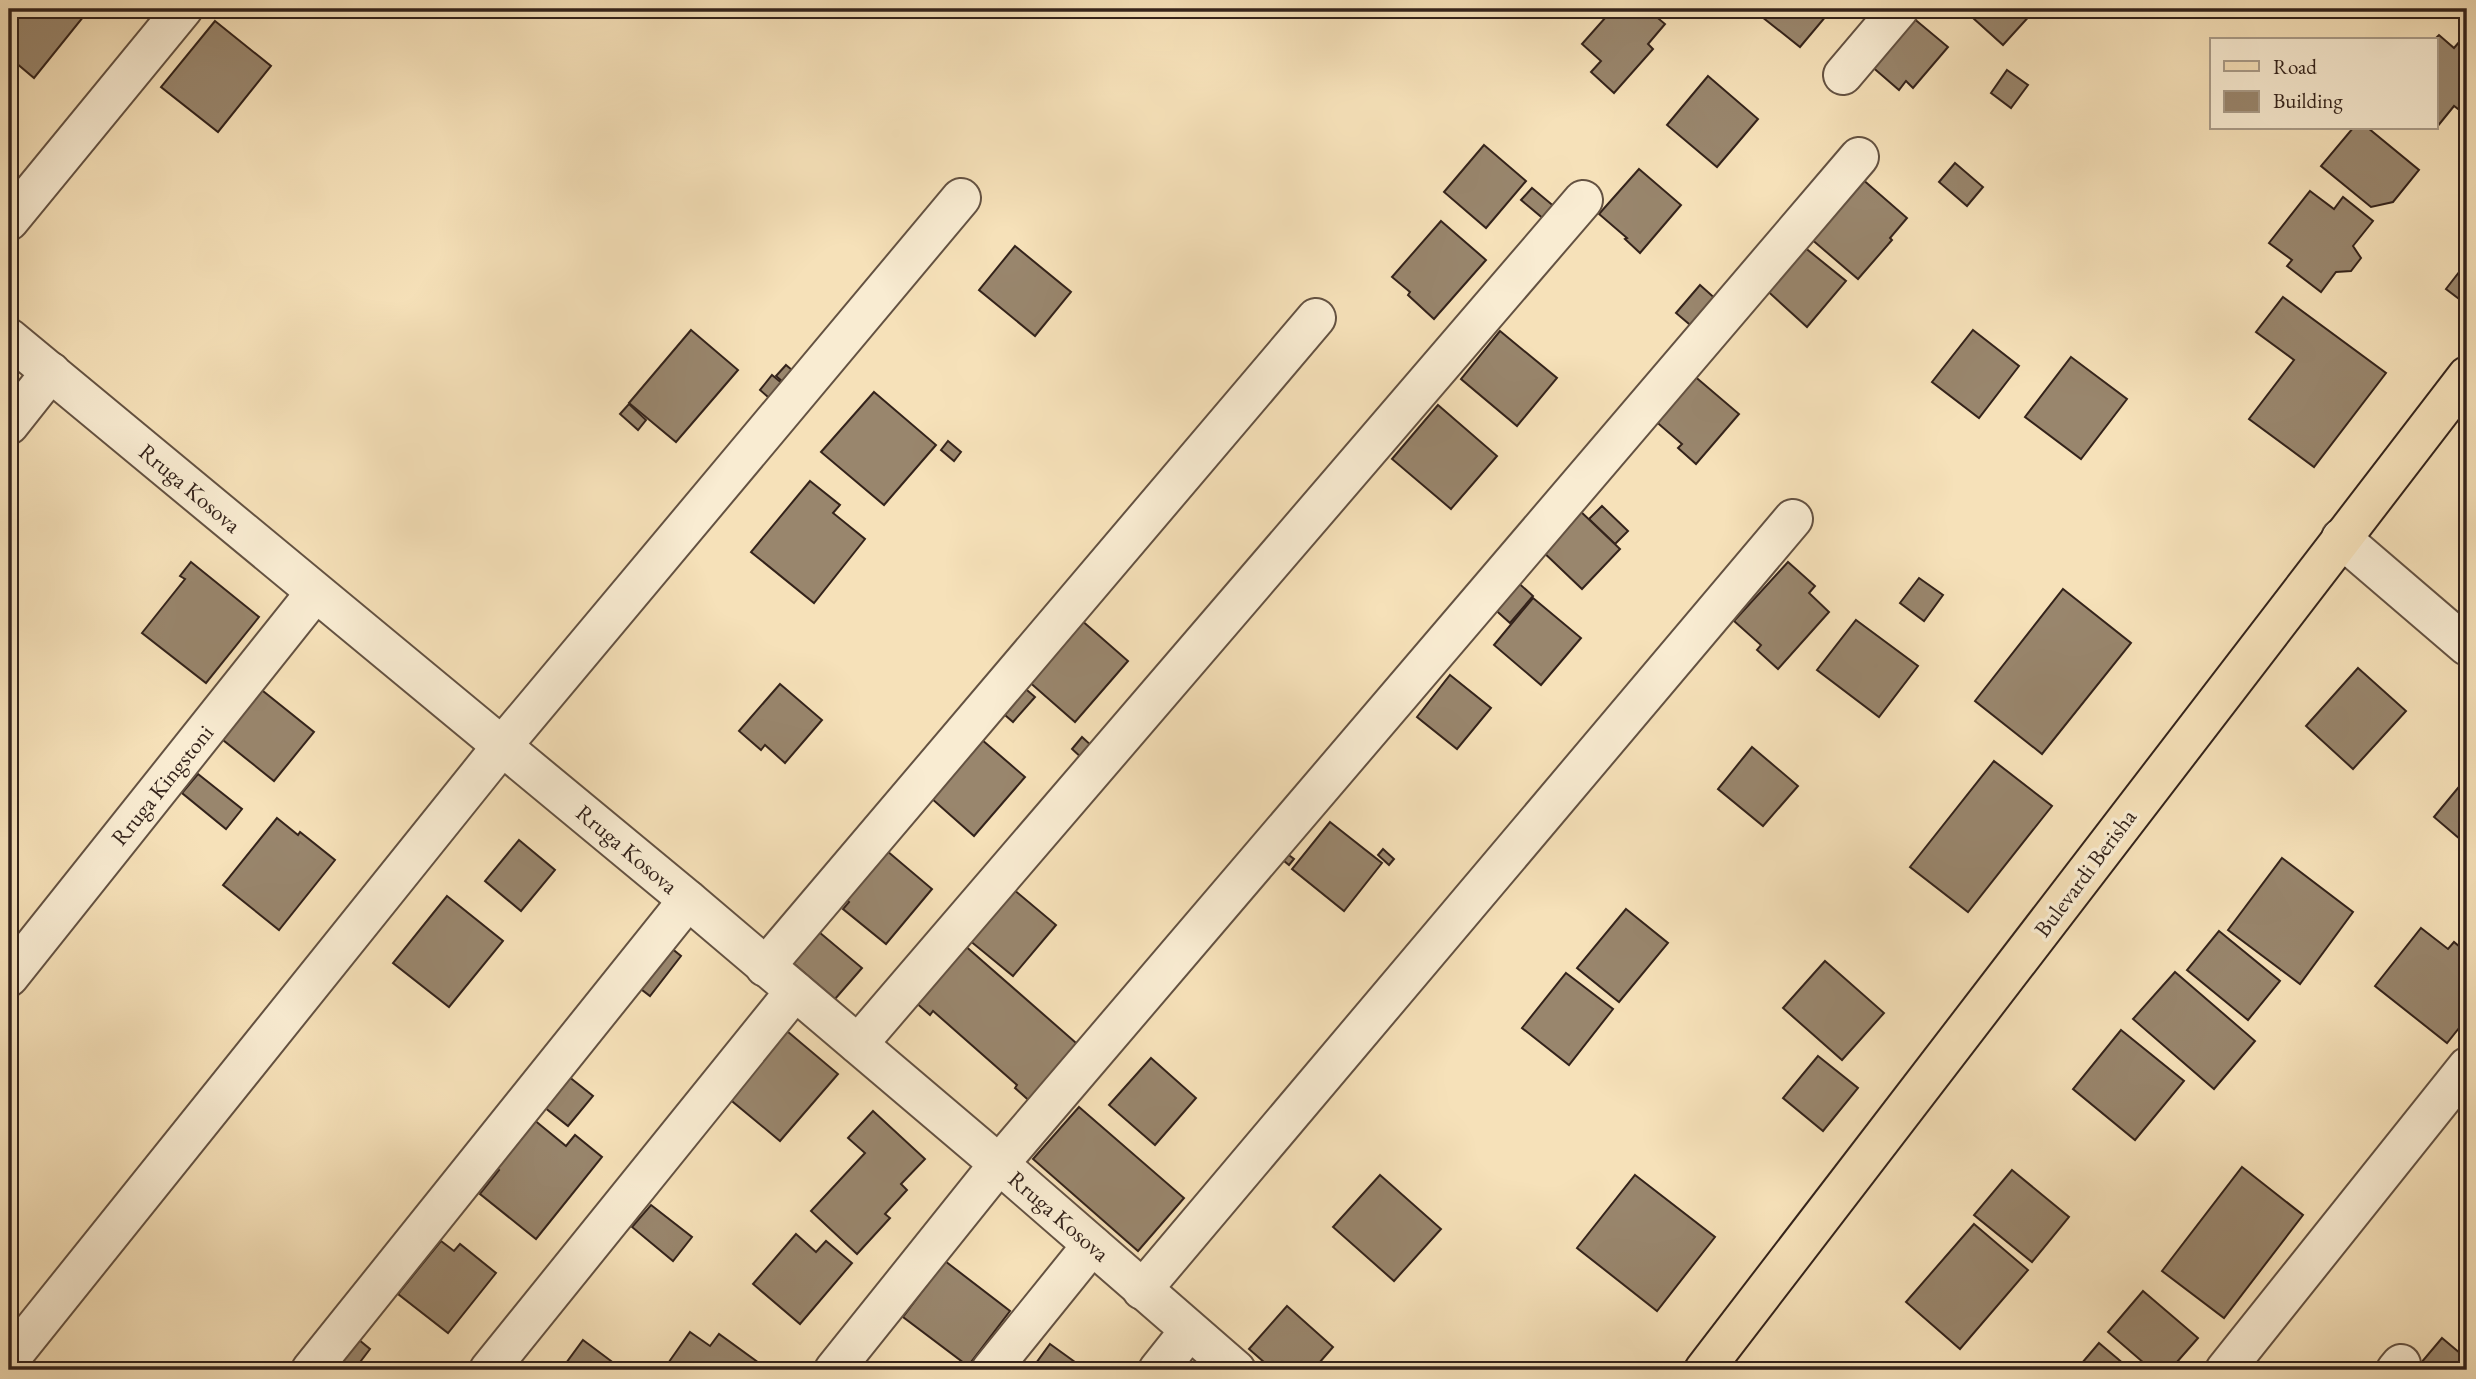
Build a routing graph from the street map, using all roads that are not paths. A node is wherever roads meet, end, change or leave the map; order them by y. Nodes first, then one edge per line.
1 (183, 9) edge
2 (1899, 9) edge
3 (1843, 75) dead end
4 (1859, 157) dead end
5 (961, 198) dead end
6 (1583, 200) dead end
7 (9, 221) edge
8 (1316, 318) dead end
9 (9, 338) edge
10 (51, 372) junction
11 (2467, 376) edge
12 (9, 425) edge
13 (1793, 519) dead end
14 (2341, 538) junction
15 (315, 593) junction
16 (2467, 646) edge
17 (502, 746) junction
18 (688, 900) junction
19 (765, 967) junction
20 (9, 978) edge
21 (795, 991) junction
22 (858, 1044) junction
23 (2467, 1067) edge
24 (999, 1164) junction
25 (1092, 1245) junction
26 (1142, 1290) junction
27 (1189, 1331) junction
28 (9, 1360) edge
29 (311, 1370) edge
30 (489, 1370) edge
31 (834, 1370) edge
32 (991, 1370) edge
33 (1158, 1370) edge
34 (1236, 1370) edge
35 (1703, 1370) edge
36 (2225, 1370) edge

1 - 7 street
2 - 3 street
4 - 24 street
5 - 17 street
6 - 22 street
8 - 19 street
9 - 10 street, Rruga Kosova
10 - 12 street
10 - 15 street, Rruga Kosova
11 - 14 main road, Bulevardi Berisha
13 - 26 street
14 - 16 street
14 - 35 main road, Bulevardi Berisha
15 - 17 street, Rruga Kosova
15 - 20 street, Rruga Kingstoni
17 - 18 street, Rruga Kosova
17 - 28 street
18 - 19 street, Rruga Kosova
18 - 29 street
19 - 21 street, Rruga Kosova
21 - 22 street, Rruga Kosova
21 - 30 street
22 - 24 street, Rruga Kosova
23 - 36 street
24 - 25 street, Rruga Kosova
24 - 31 street
25 - 26 street, Rruga Kosova
25 - 32 street
26 - 27 street, Rruga Kosova
27 - 33 street
27 - 34 street, Rruga Kosova

